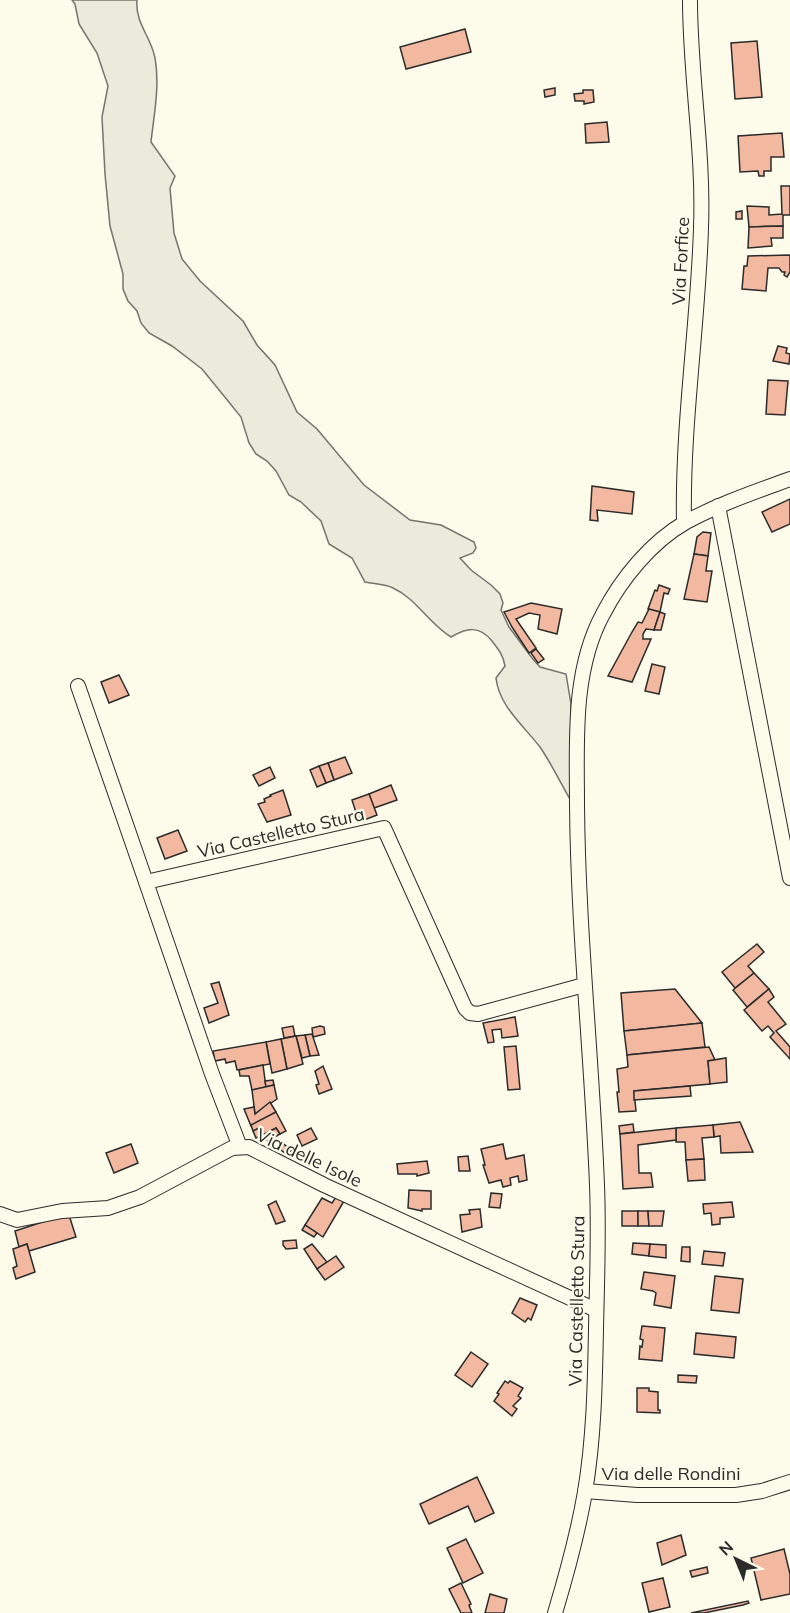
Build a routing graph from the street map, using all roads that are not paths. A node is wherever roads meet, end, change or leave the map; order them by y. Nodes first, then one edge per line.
1 (690, 0) edge
2 (790, 479) edge
3 (718, 506) junction
4 (684, 524) junction
5 (78, 686) dead end
6 (790, 878) edge
7 (146, 882) junction
8 (584, 985) junction
9 (240, 1147) junction
10 (0, 1218) edge
11 (596, 1310) junction
12 (790, 1482) edge
13 (585, 1491) junction
14 (555, 1613) edge

1 - 4 street, Via Forfice
2 - 3 street, Via Castelletto Stura
3 - 4 street, Via Castelletto Stura
3 - 6 street
4 - 8 street, Via Castelletto Stura
5 - 7 street
7 - 8 street, Via Castelletto Stura
7 - 9 street
8 - 11 street, Via Castelletto Stura
9 - 10 street, Via delle Isole
9 - 11 street, Via delle Isole
11 - 13 street, Via Castelletto Stura
12 - 13 street, Via delle Rondini
13 - 14 street, Via Castelletto Stura

